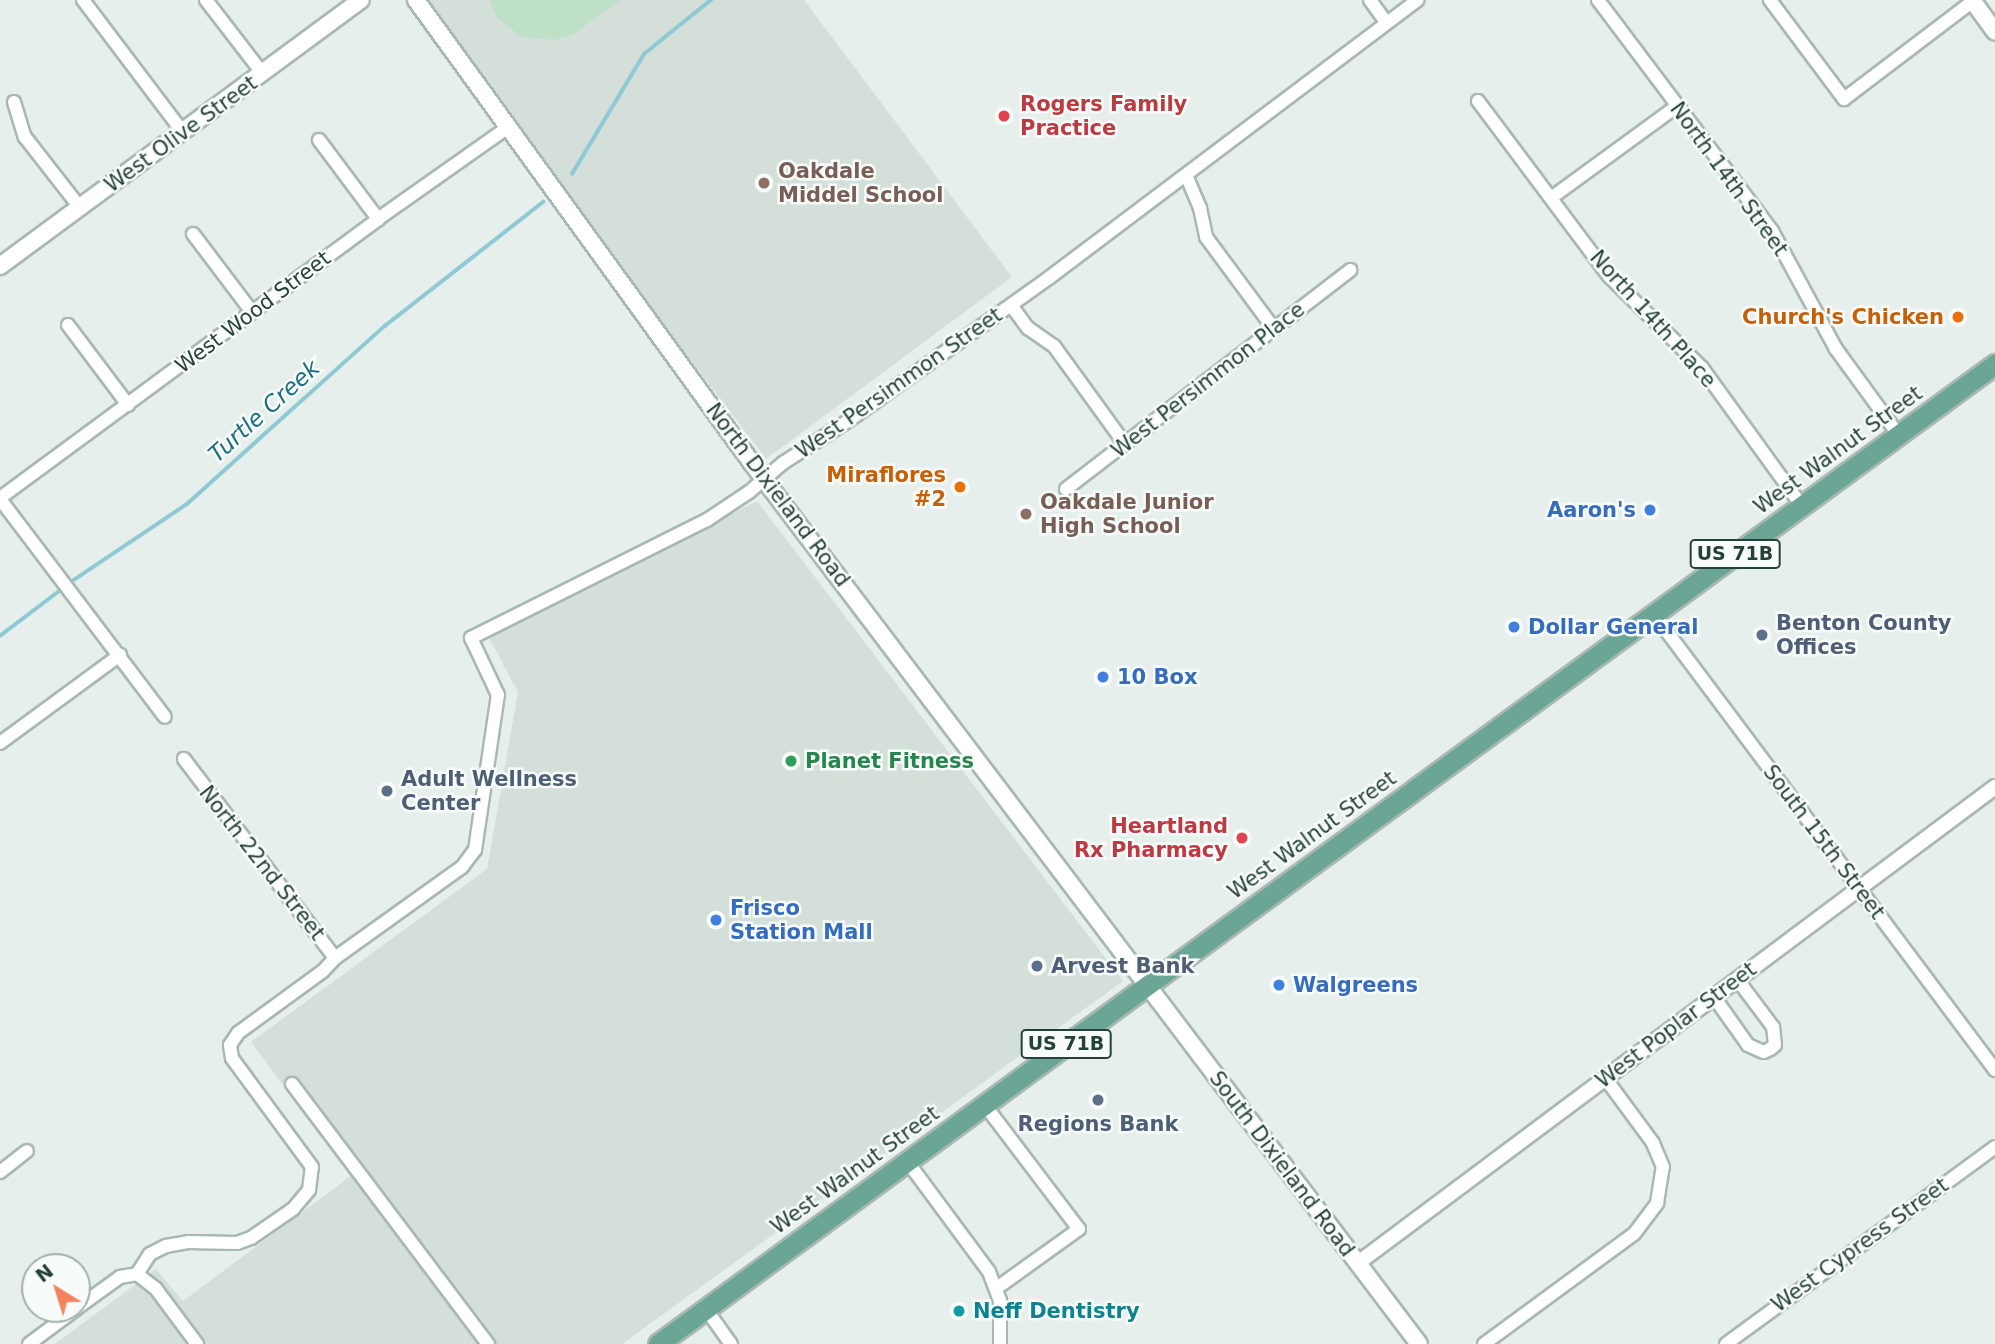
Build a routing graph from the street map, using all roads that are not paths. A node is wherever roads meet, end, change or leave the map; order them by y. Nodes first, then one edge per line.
1 (83, 0) edge
2 (206, 0) edge
3 (361, 0) edge
4 (416, 0) edge
5 (1370, 0) edge
6 (1417, 0) edge
7 (1598, 0) edge
8 (1770, 0) edge
9 (1972, 1) edge
10 (1386, 22) junction
11 (1995, 32) edge
12 (263, 74) junction
13 (1478, 101) dead end
14 (14, 102) dead end
15 (1677, 106) junction
16 (507, 128) junction
17 (181, 131) junction
18 (319, 140) dead end
19 (1186, 175) junction
20 (1551, 198) junction
21 (81, 209) junction
22 (378, 219) junction
23 (193, 234) dead end
24 (0, 267) edge
25 (1350, 270) dead end
26 (1011, 305) junction
27 (252, 312) junction
28 (68, 324) dead end
29 (1274, 329) junction
30 (1995, 364) edge
31 (128, 405) junction
32 (1898, 434) junction
33 (1125, 444) junction
34 (764, 480) junction
35 (1066, 489) dead end
36 (0, 498) edge
37 (1801, 505) junction
38 (1653, 613) junction
39 (120, 655) junction
40 (165, 716) dead end
41 (0, 743) edge
42 (184, 759) dead end
43 (1995, 787) edge
44 (1859, 888) junction
45 (335, 958) junction
46 (1737, 979) junction
47 (1145, 986) junction
48 (1714, 997) junction
49 (1995, 1070) edge
50 (1605, 1078) junction
51 (292, 1084) dead end
52 (984, 1104) junction
53 (1995, 1147) edge
54 (27, 1151) dead end
55 (907, 1161) junction
56 (0, 1172) edge
57 (1358, 1263) junction
58 (137, 1274) junction
59 (997, 1288) junction
60 (91, 1298) edge
61 (706, 1309) junction
62 (57, 1323) edge
63 (29, 1344) edge
64 (197, 1344) edge
65 (488, 1344) edge
66 (658, 1344) edge
67 (731, 1344) edge
68 (1000, 1344) edge
69 (1419, 1344) edge
70 (1484, 1344) edge
71 (1726, 1344) edge

1 - 17 street
2 - 12 street
3 - 12 main road, West Olive Street
4 - 16 main road, North Dixieland Road
5 - 10 street
6 - 10 street, West Persimmon Street
7 - 15 street, North 14th Street
8 - 9 street
9 - 11 main road
10 - 19 street, West Persimmon Street
12 - 17 main road, West Olive Street
13 - 20 street, North 14th Place
14 - 21 street
15 - 20 street
15 - 32 street, North 14th Street
16 - 22 street, West Wood Street
16 - 34 main road, North Dixieland Road
17 - 21 main road, West Olive Street
18 - 22 street
19 - 26 street, West Persimmon Street
19 - 29 street
20 - 37 street, North 14th Place
21 - 24 main road, West Olive Street
22 - 27 street, West Wood Street
23 - 27 street
25 - 29 street, West Persimmon Place
26 - 33 street
26 - 34 street, West Persimmon Street
27 - 31 street, West Wood Street
28 - 31 street
29 - 33 street, West Persimmon Place
30 - 32 main road, West Walnut Street / US 71B
31 - 36 street, West Wood Street
32 - 37 main road, West Walnut Street / US 71B
33 - 35 street, West Persimmon Place
34 - 45 street, West Persimmon Street
34 - 47 main road, North Dixieland Road
36 - 39 street
37 - 38 main road, West Walnut Street / US 71B
38 - 44 street, South 15th Street
38 - 47 main road, West Walnut Street / US 71B
39 - 40 street
39 - 41 street
42 - 45 street, North 22nd Street
43 - 44 street, West Poplar Street
44 - 46 street, West Poplar Street
44 - 49 street, South 15th Street
45 - 58 street, North 22nd Street
46 - 48 street, West Poplar Street
46 - 48 street
47 - 52 main road, West Walnut Street / US 71B
47 - 57 main road, South Dixieland Road
48 - 50 street, West Poplar Street
50 - 57 street, West Poplar Street
50 - 70 street
51 - 65 street
52 - 55 main road, West Walnut Street / US 71B
52 - 59 street
53 - 71 street, West Cypress Street
54 - 56 street
55 - 59 street
55 - 61 main road, West Walnut Street / US 71B
57 - 69 main road, South Dixieland Road
58 - 60 street
58 - 64 street
59 - 68 street
61 - 66 main road, West Walnut Street / US 71B
61 - 67 street
62 - 63 street

